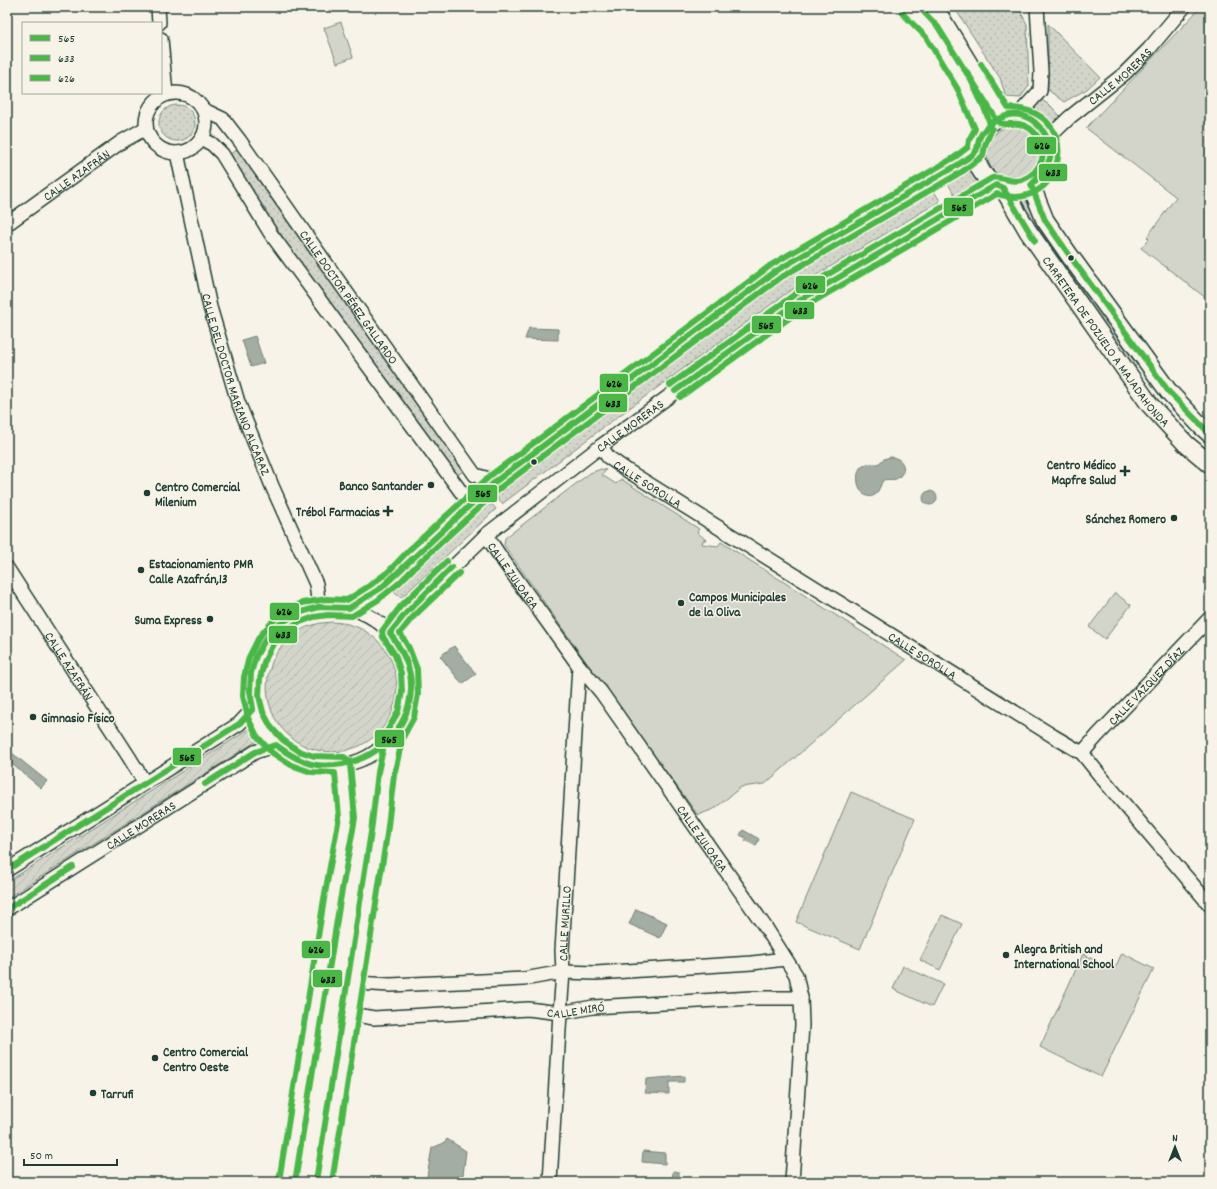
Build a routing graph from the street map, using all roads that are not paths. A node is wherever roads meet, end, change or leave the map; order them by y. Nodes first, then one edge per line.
1 (158, 7) edge
2 (908, 7) edge
3 (933, 7) edge
4 (1184, 7) edge
5 (1035, 9) edge
6 (159, 22) edge
7 (162, 50) edge
8 (166, 94) junction
9 (204, 110) junction
10 (1010, 116) junction
11 (146, 128) junction
12 (984, 129) junction
13 (1048, 138) junction
14 (202, 139) junction
15 (976, 151) junction
16 (177, 153) junction
17 (1031, 185) junction
18 (1000, 186) junction
19 (7, 224) edge
20 (1210, 434) edge
21 (600, 446) junction
22 (1210, 464) edge
23 (496, 482) junction
24 (470, 504) junction
25 (486, 535) junction
26 (7, 568) edge
27 (319, 607) junction
28 (349, 608) junction
29 (1210, 618) edge
30 (390, 633) junction
31 (579, 666) junction
32 (254, 709) junction
33 (395, 734) junction
34 (276, 745) junction
35 (1082, 753) junction
36 (342, 765) junction
37 (144, 783) junction
38 (7, 870) edge
39 (1210, 905) edge
40 (7, 909) edge
41 (785, 959) junction
42 (563, 972) junction
43 (356, 983) junction
44 (801, 998) junction
45 (560, 1013) junction
46 (351, 1014) junction
47 (287, 1182) edge
48 (324, 1182) edge
49 (550, 1182) edge
50 (792, 1182) edge

1 - 6 street
2 - 12 street
3 - 10 street
4 - 13 street, CALLE MORERAS
5 - 10 street
7 - 8 street
8 - 9 street
8 - 11 street
9 - 14 street
9 - 23 street, CALLE DOCTOR PÉREZ GALLARDO
10 - 12 street
10 - 13 street
11 - 16 street
11 - 19 street, CALLE AZAFRÁN
12 - 15 street
13 - 17 street
14 - 16 street
14 - 24 street, CALLE DOCTOR PÉREZ GALLARDO
15 - 18 street
15 - 23 street
16 - 27 street, CALLE DEL DOCTOR MARIANO ALCARAZ
17 - 18 street
17 - 20 street, CARRETERA DE POZUELO A MAJADAHONDA
18 - 21 street, CALLE MORERAS
18 - 22 street, CARRETERA DE POZUELO A MAJADAHONDA
21 - 25 street, CALLE MORERAS
21 - 35 street, CALLE SOROLLA
23 - 24 street
24 - 28 street
25 - 30 street, CALLE MORERAS
25 - 31 street, CALLE ZULOAGA
26 - 37 street, CALLE AZAFRÁN
27 - 28 street
27 - 32 street
28 - 30 street
29 - 35 street, CALLE VÁZQUEZ DÍAZ
30 - 33 street
31 - 41 street, CALLE ZULOAGA
31 - 42 street, CALLE MURILLO
32 - 34 street
32 - 37 street
33 - 36 street
33 - 43 street
34 - 36 street
34 - 40 street, CALLE MORERAS
35 - 39 street, CALLE SOROLLA
36 - 47 street
37 - 38 street
41 - 42 street
41 - 44 street, CALLE ZULOAGA
42 - 43 street
42 - 45 street, CALLE MURILLO
43 - 46 street
44 - 45 street, CALLE MIRÓ
44 - 50 street, CALLE ZULOAGA
45 - 46 street, CALLE MIRÓ
45 - 49 street, CALLE MURILLO
46 - 48 street

